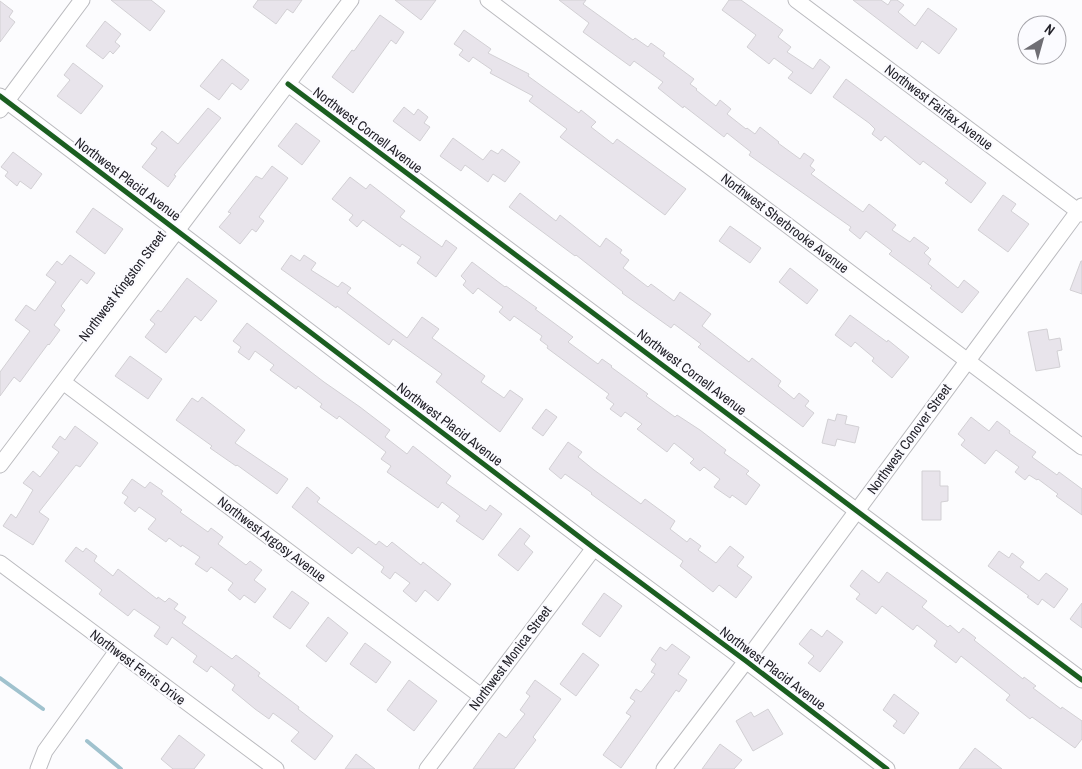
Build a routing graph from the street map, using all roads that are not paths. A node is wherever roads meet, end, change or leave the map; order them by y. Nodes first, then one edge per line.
1 (82, 0) edge
2 (351, 0) edge
3 (488, 0) edge
4 (796, 0) edge
5 (288, 84) junction
6 (2, 102) edge
7 (1081, 210) edge
8 (178, 231) junction
9 (966, 360) junction
10 (63, 382) junction
11 (1082, 447) edge
12 (0, 465) edge
13 (857, 510) junction
14 (594, 548) junction
15 (0, 564) edge
16 (117, 651) junction
17 (746, 660) junction
18 (1082, 680) edge
19 (481, 696) junction
20 (38, 769) edge
21 (276, 769) edge
22 (427, 769) edge
23 (664, 769) edge
24 (887, 769) edge

1 - 6 street
2 - 5 street, Northwest Kingston Street
3 - 9 street, Northwest Sherbrooke Avenue
4 - 7 street, Northwest Fairfax Avenue
5 - 8 street, Northwest Kingston Street
5 - 13 street, Northwest Cornell Avenue
6 - 8 street, Northwest Placid Avenue
7 - 9 street, Northwest Conover Street
8 - 10 street, Northwest Kingston Street
8 - 14 street, Northwest Placid Avenue
9 - 11 street, Northwest Sherbrooke Avenue
9 - 13 street, Northwest Conover Street
10 - 12 street, Northwest Kingston Street
10 - 19 street, Northwest Argosy Avenue
13 - 17 street, Northwest Conover Street
13 - 18 street, Northwest Cornell Avenue
14 - 17 street, Northwest Placid Avenue
14 - 19 street, Northwest Monica Street
15 - 16 street, Northwest Ferris Drive
16 - 20 street
16 - 21 street, Northwest Ferris Drive
17 - 23 street, Northwest Conover Street
17 - 24 street, Northwest Placid Avenue
19 - 22 street, Northwest Monica Street

